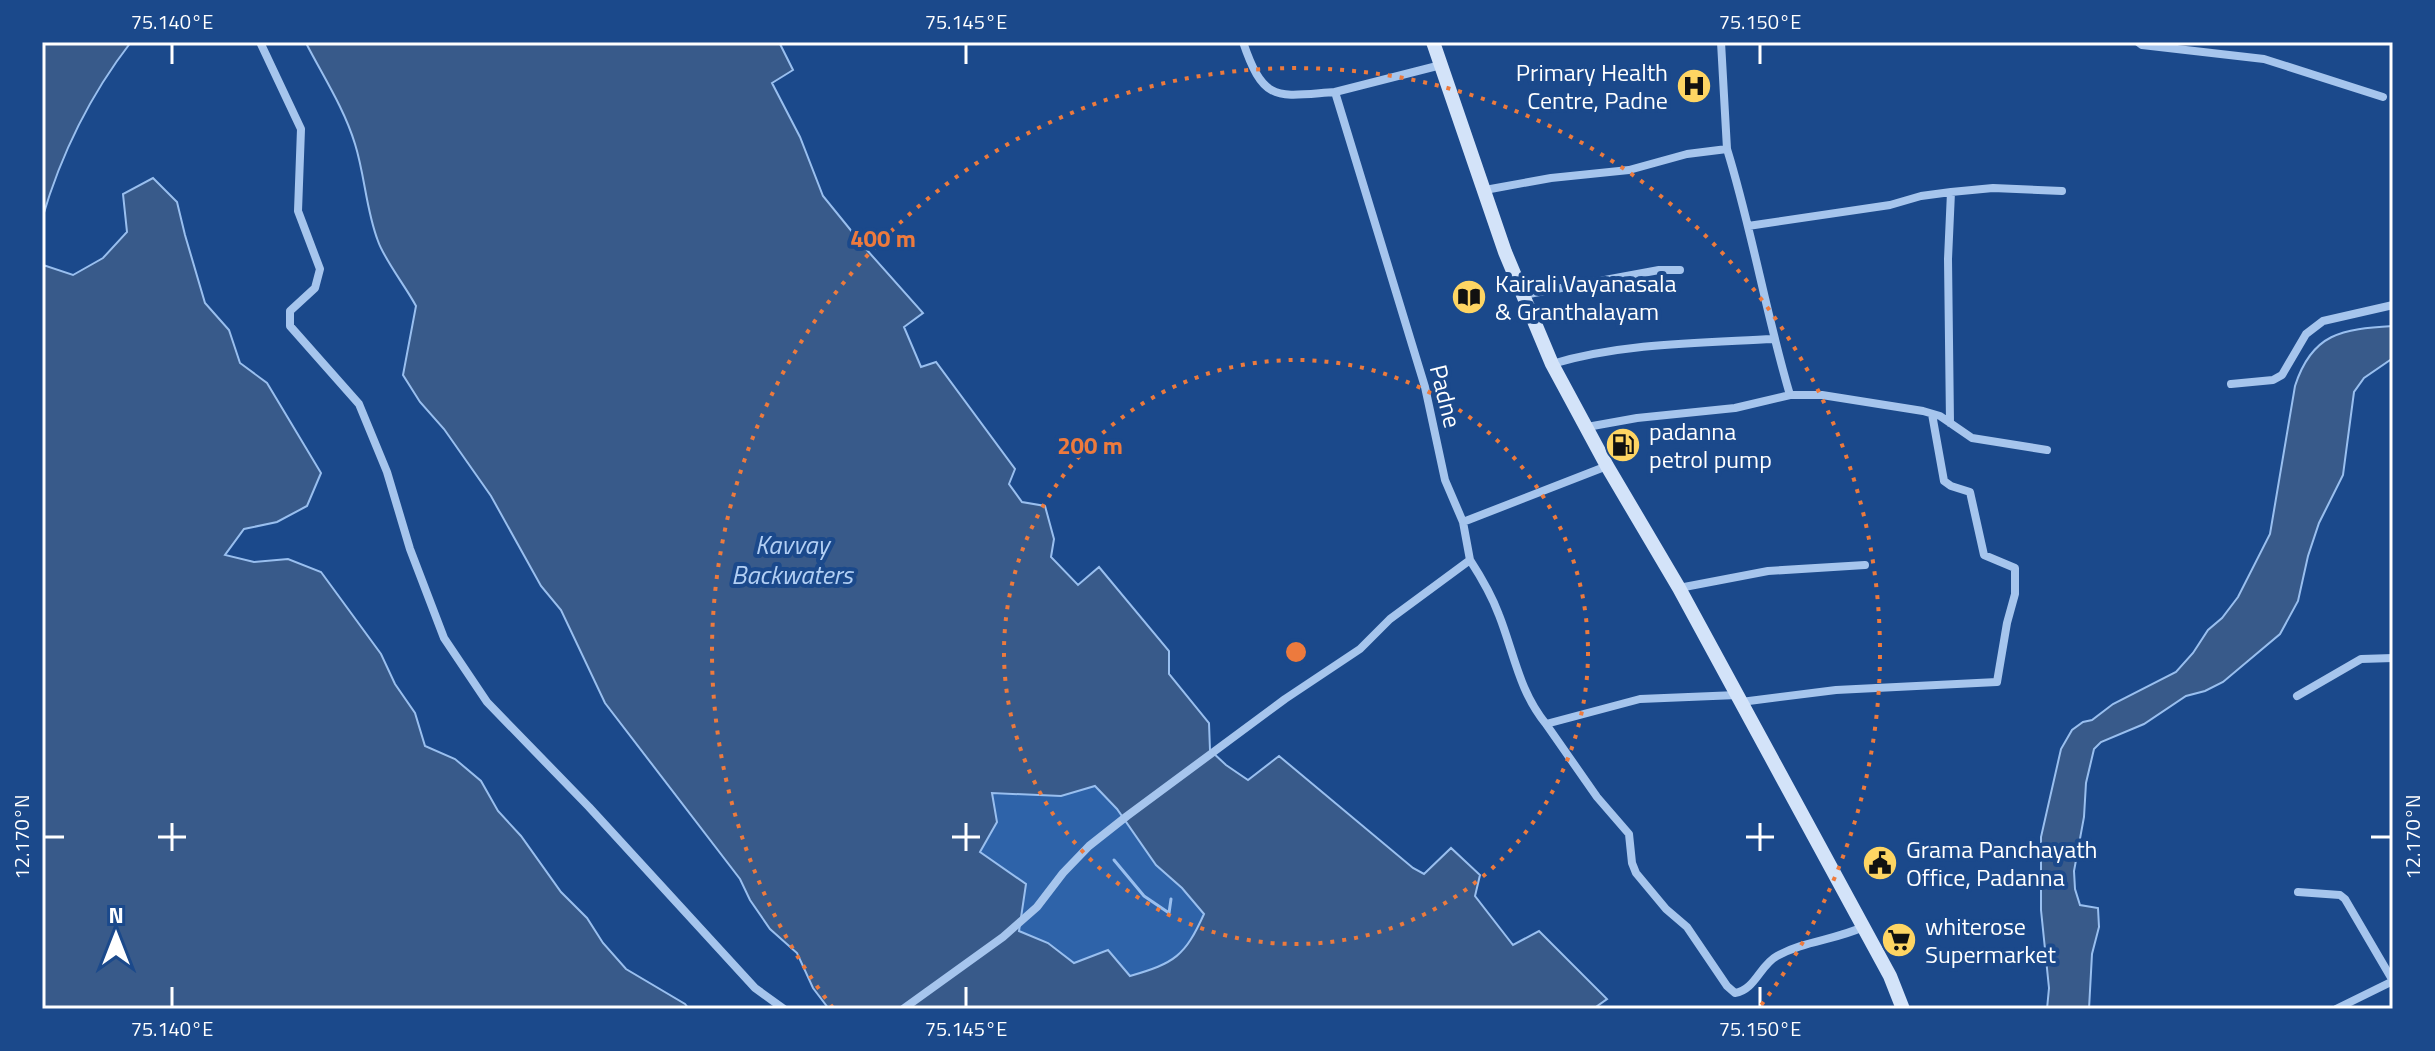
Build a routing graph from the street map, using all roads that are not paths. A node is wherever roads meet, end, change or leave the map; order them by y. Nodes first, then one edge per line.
1 (260, 42) edge
2 (1243, 42) edge
3 (1433, 42) edge
4 (1721, 42) edge
5 (2138, 42) edge
6 (1441, 65) junction
7 (1335, 92) junction
8 (2383, 97) dead end
9 (1727, 149) junction
10 (1485, 190) junction
11 (2062, 191) dead end
12 (1951, 192) junction
13 (1748, 226) junction
14 (1680, 270) dead end
15 (1523, 295) junction
16 (2393, 305) edge
17 (1773, 339) junction
18 (1552, 364) junction
19 (2231, 384) dead end
20 (1790, 395) junction
21 (1932, 414) junction
22 (1950, 423) junction
23 (1587, 427) junction
24 (2047, 450) dead end
25 (1607, 466) junction
26 (1463, 522) junction
27 (1470, 560) junction
28 (1865, 565) dead end
29 (1679, 588) junction
30 (2393, 658) edge
31 (2297, 696) dead end
32 (1739, 698) junction
33 (1546, 724) junction
34 (2298, 892) dead end
35 (1863, 927) junction
36 (2393, 981) edge
37 (784, 1009) edge
38 (903, 1009) edge
39 (1903, 1009) edge
40 (2336, 1009) edge

1 - 37 street
2 - 7 street
3 - 6 main road
4 - 9 street
5 - 8 street
6 - 7 street
6 - 10 main road
7 - 26 street, Padne
9 - 10 street
9 - 13 street
10 - 15 main road
11 - 12 street
12 - 13 street
12 - 22 street
13 - 17 street
14 - 15 street
15 - 18 main road
16 - 19 street
17 - 18 street
17 - 20 street
18 - 23 main road
20 - 21 street
20 - 23 street
21 - 22 street
21 - 32 street
22 - 24 street
23 - 25 main road
25 - 26 street
25 - 29 main road
26 - 27 street, Padne
27 - 33 street, Padne
27 - 38 street
28 - 29 street
29 - 32 main road
30 - 31 street
32 - 33 street
32 - 35 main road
33 - 35 street, Padne
34 - 36 street
35 - 39 main road
36 - 40 street

